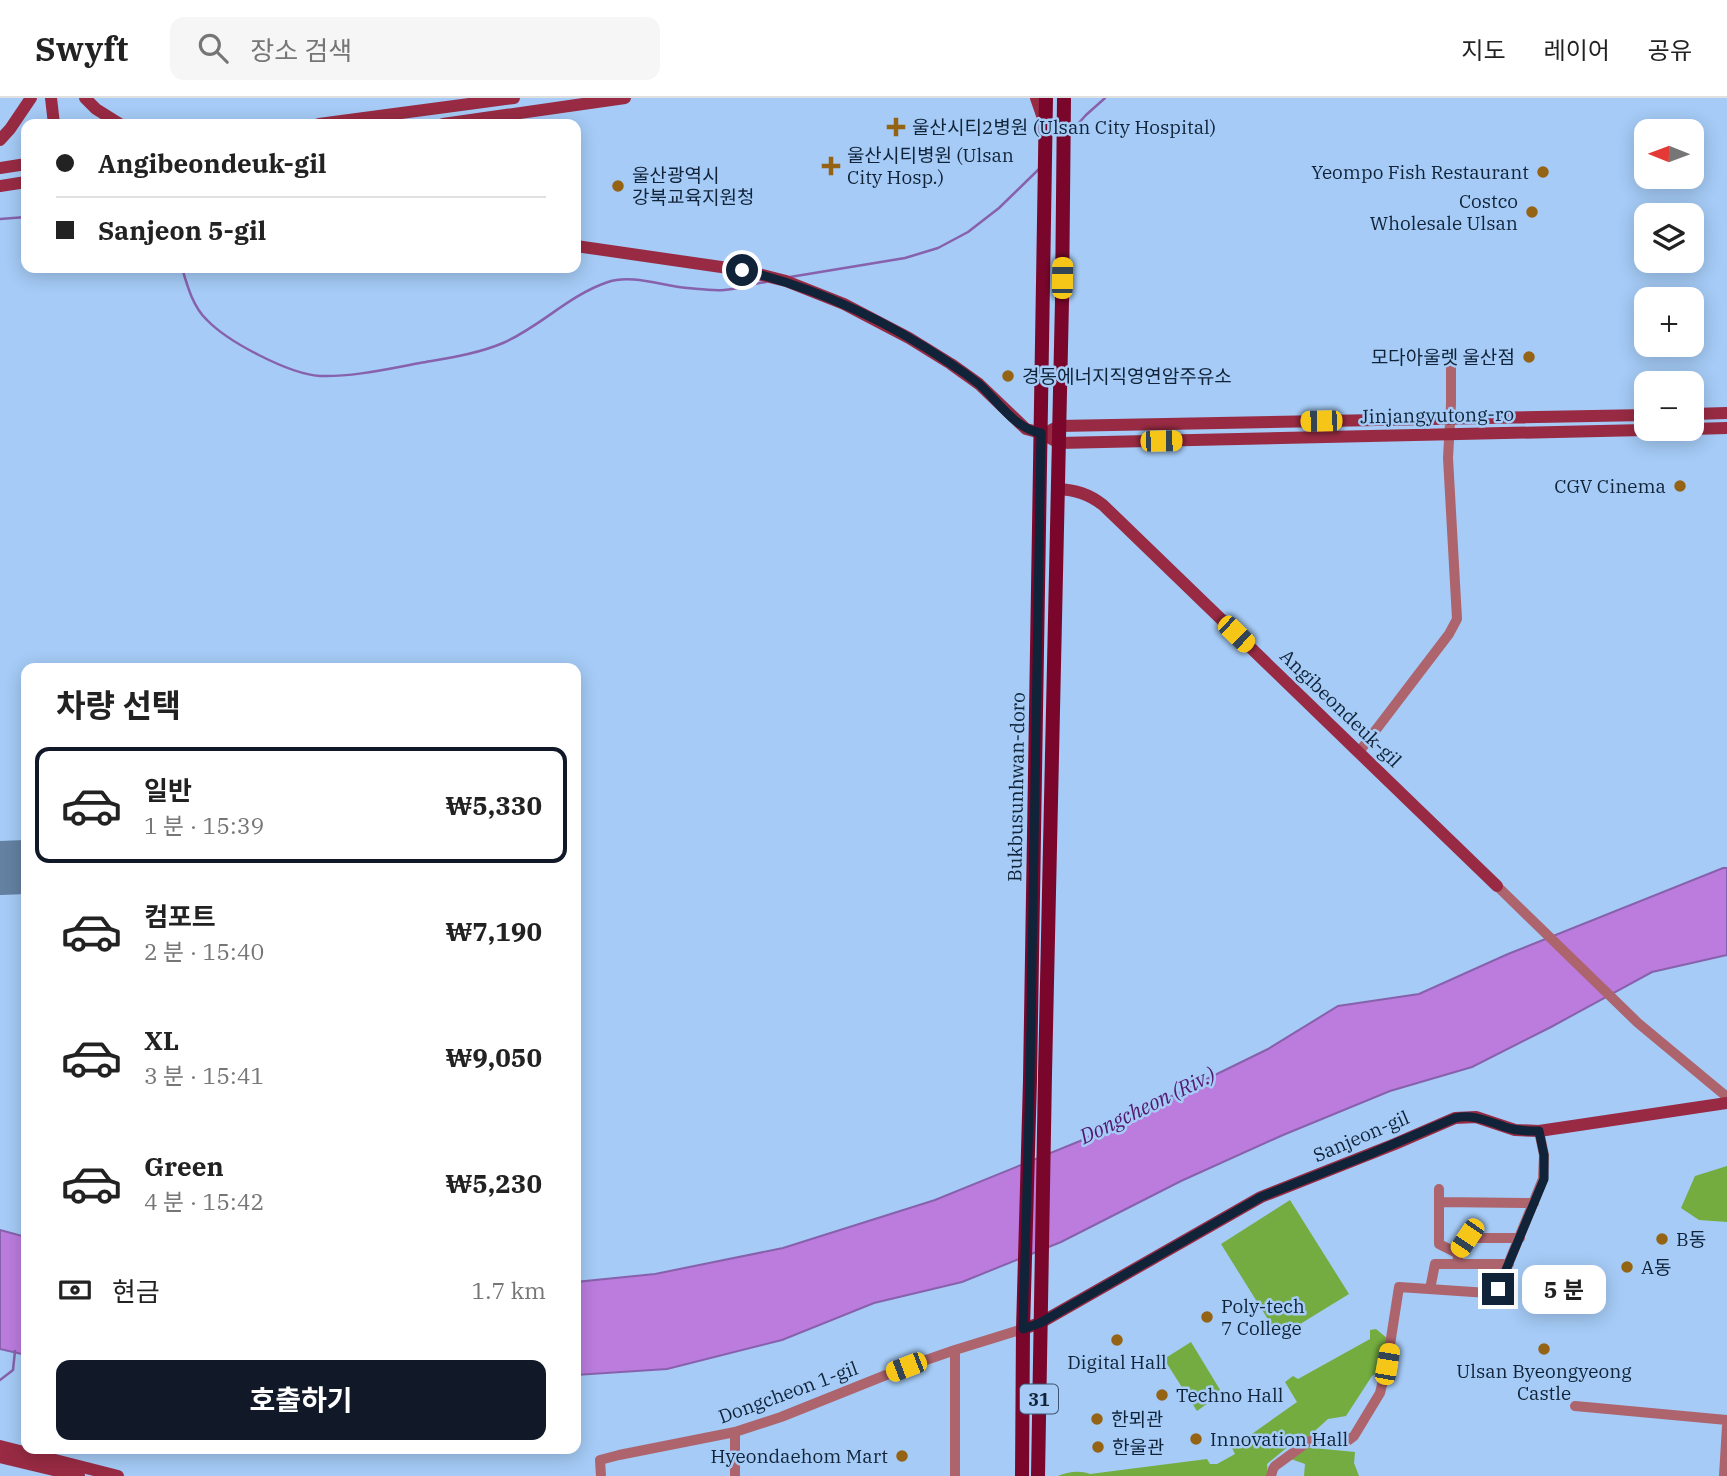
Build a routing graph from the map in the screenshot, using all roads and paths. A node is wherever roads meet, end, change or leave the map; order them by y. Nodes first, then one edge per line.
1 (31, 98) edge
2 (51, 98) edge
3 (85, 98) edge
4 (514, 98) edge
5 (625, 98) edge
6 (1036, 98) edge
7 (1046, 98) edge
8 (1065, 104) edge
9 (53, 119) edge
10 (112, 119) edge
11 (356, 119) edge
12 (478, 119) edge
13 (1046, 132) junction
14 (0, 140) edge
15 (21, 165) edge
16 (0, 168) edge
17 (21, 184) edge
18 (0, 186) edge
19 (581, 247) edge
20 (1451, 365) dead end
21 (1727, 413) edge
22 (1704, 414) edge
23 (1634, 415) edge
24 (1450, 419) junction
25 (1059, 426) junction
26 (1727, 428) edge
27 (1704, 429) edge
28 (1634, 430) edge
29 (1041, 433) junction
30 (1449, 434) junction
31 (1059, 443) junction
32 (1058, 489) junction
33 (1359, 752) junction
34 (1497, 886) joint
35 (1727, 1097) edge
36 (1727, 1103) edge
37 (1539, 1131) junction
38 (1439, 1189) dead end
39 (1439, 1202) junction
40 (1534, 1203) junction
41 (1520, 1238) junction
42 (1457, 1253) junction
43 (1459, 1264) junction
44 (1509, 1264) junction
45 (1430, 1289) junction
46 (1040, 1323) junction
47 (1023, 1329) junction
48 (955, 1350) junction
49 (1575, 1406) dead end
50 (1727, 1420) edge
51 (1727, 1426) edge
52 (735, 1432) junction
53 (0, 1446) edge
54 (21, 1451) edge
55 (31, 1454) edge
56 (0, 1457) edge
57 (79, 1476) edge
58 (118, 1476) edge
59 (601, 1476) edge
60 (735, 1476) edge
61 (955, 1476) edge
62 (1023, 1476) edge
63 (1038, 1476) edge
64 (1271, 1476) edge
65 (1724, 1476) edge

1 - 14 street
2 - 9 street
3 - 10 street
4 - 11 street
5 - 12 street
6 - 13 street
7 - 13 main road, Bukbusunhwan-doro / 31
8 - 25 main road, Bukbusunhwan-doro / 31
13 - 29 main road, Bukbusunhwan-doro / 31
15 - 16 street
17 - 18 street
19 - 29 street
20 - 24 street
21 - 22 street
23 - 24 street, Jinjangyutong-ro
24 - 25 street, Jinjangyutong-ro
24 - 30 street
25 - 29 street, Jinjangyutong-ro
25 - 31 main road, Bukbusunhwan-doro / 31
26 - 27 street, Jinjangyutong-ro
28 - 30 street, Jinjangyutong-ro
29 - 31 street
29 - 47 main road, Bukbusunhwan-doro / 31
30 - 31 street, Jinjangyutong-ro
30 - 33 street
31 - 32 main road, Bukbusunhwan-doro / 31
32 - 33 street, Angibeondeuk-gil
32 - 46 main road, Bukbusunhwan-doro / 31
33 - 34 street, Angibeondeuk-gil
34 - 35 street
36 - 37 street, Sanjeon-gil
37 - 40 street
37 - 46 street, Sanjeon-gil
38 - 39 street
39 - 40 street
39 - 42 street
40 - 41 street
41 - 42 street
41 - 44 street
42 - 43 street
43 - 44 street
43 - 45 street
44 - 45 street
45 - 64 street
46 - 47 street, Sanjeon-gil
46 - 63 main road, Bukbusunhwan-doro / 31
47 - 48 street, Dongcheon 1-gil
47 - 62 main road, Bukbusunhwan-doro / 31
48 - 52 street, Dongcheon 1-gil
48 - 61 street
49 - 50 street
51 - 65 street
52 - 59 street, Dongcheon 1-gil
52 - 60 street
53 - 54 street
55 - 58 street
56 - 57 street

